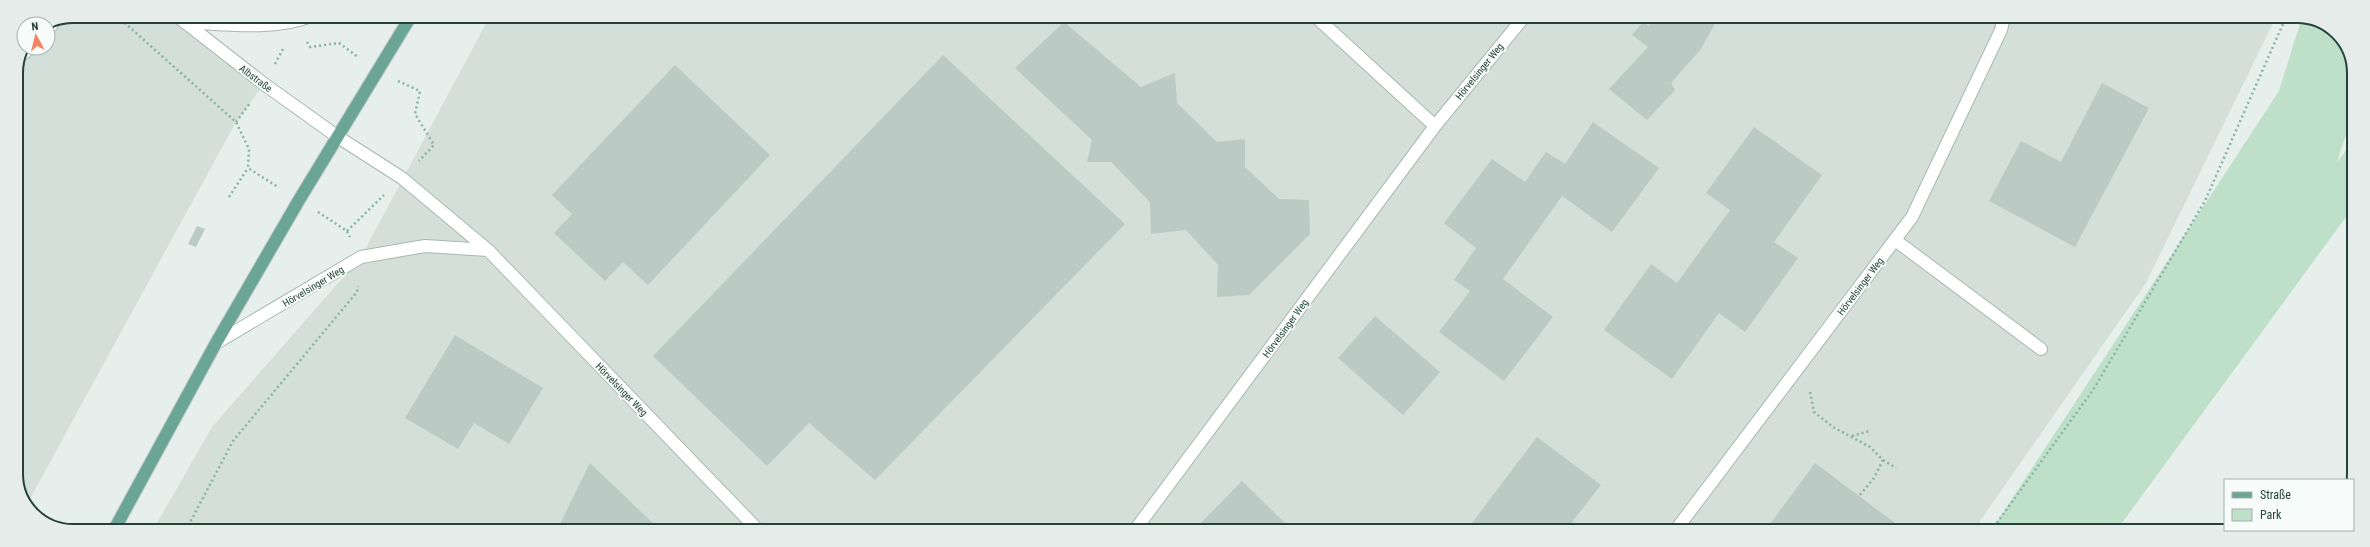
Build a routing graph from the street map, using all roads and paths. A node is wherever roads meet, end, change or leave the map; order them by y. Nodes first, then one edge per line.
1 (125, 23) edge
2 (185, 23) edge
3 (224, 23) edge
4 (280, 23) edge
5 (407, 23) edge
6 (1323, 23) edge
7 (1519, 23) edge
8 (2003, 23) edge
9 (2283, 23) edge
10 (236, 122) dead end
11 (1435, 126) junction
12 (338, 136) junction
13 (248, 168) dead end
14 (229, 197) dead end
15 (1895, 240) junction
16 (488, 250) junction
17 (216, 343) junction
18 (2041, 350) dead end
19 (1793, 374) junction
20 (1869, 431) dead end
21 (1851, 436) junction
22 (1883, 460) junction
23 (1896, 468) dead end
24 (1859, 496) dead end
25 (117, 524) edge
26 (751, 524) edge
27 (1139, 524) edge
28 (1680, 524) edge
29 (1996, 524) edge

1 - 10 path
2 - 12 street, Albstraße
3 - 4 street
5 - 12 main road
6 - 11 street
7 - 11 street, Hörvelsinger Weg
8 - 15 street, Hörvelsinger Weg
9 - 29 path
11 - 27 street, Hörvelsinger Weg
12 - 16 street, Hörvelsinger Weg
12 - 17 main road
13 - 14 path
15 - 18 street
15 - 19 street, Hörvelsinger Weg
16 - 17 street, Hörvelsinger Weg
16 - 26 street, Hörvelsinger Weg
17 - 25 main road
19 - 21 path
19 - 28 street, Hörvelsinger Weg
20 - 21 path
21 - 22 path
22 - 23 path
22 - 24 path

